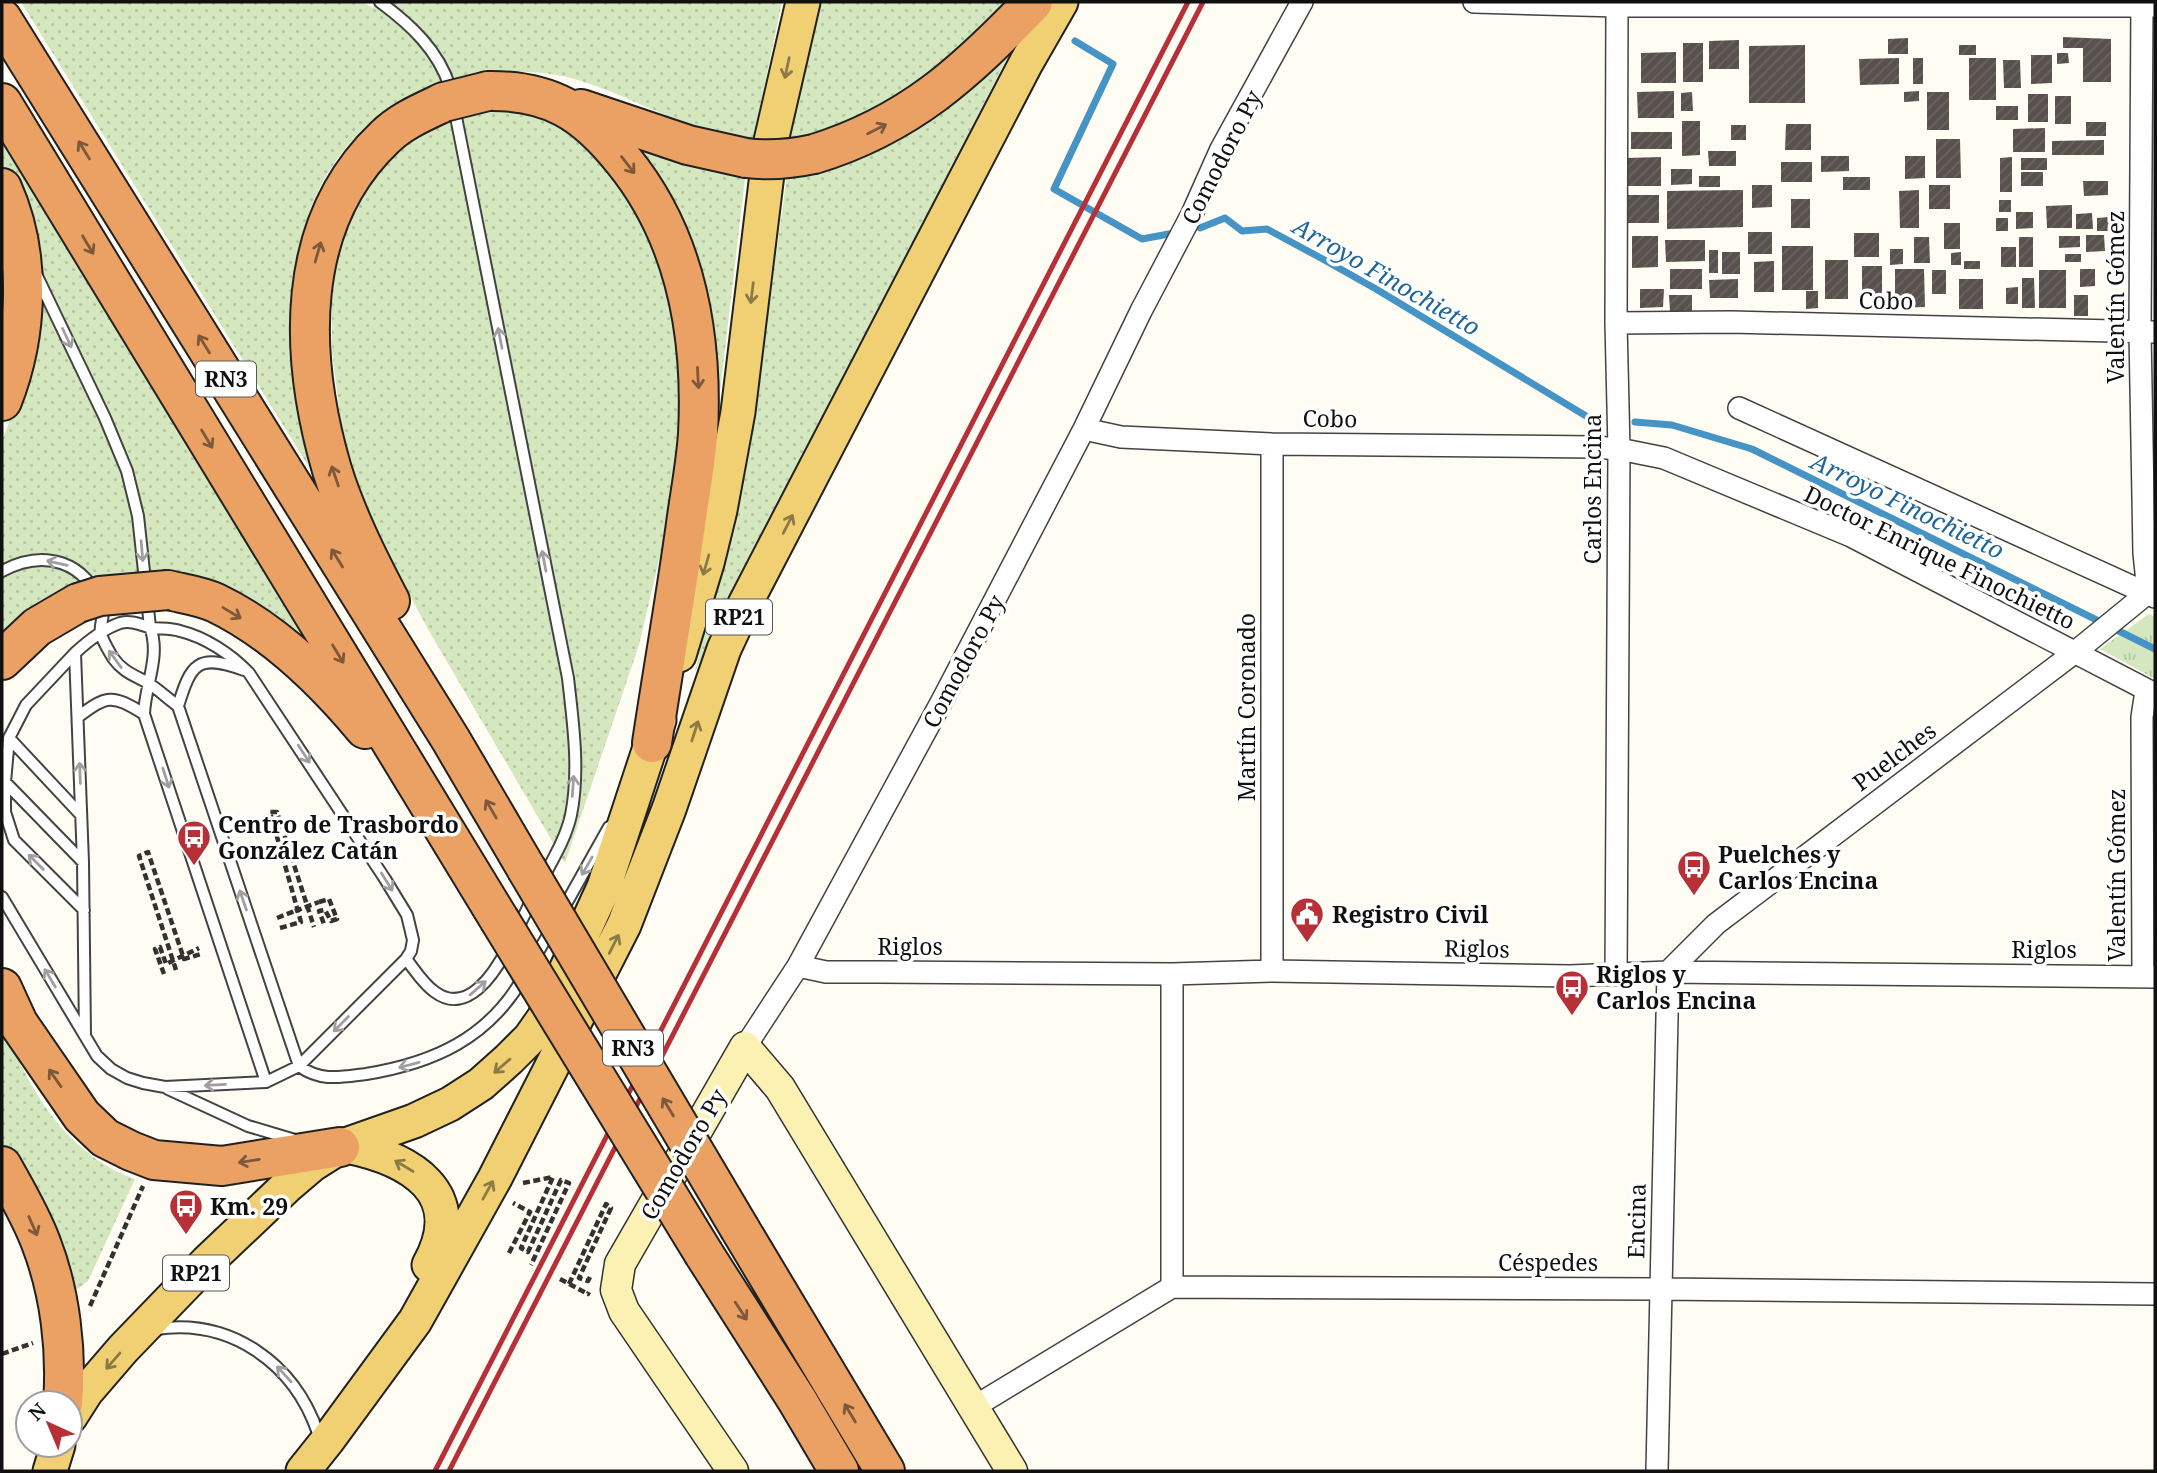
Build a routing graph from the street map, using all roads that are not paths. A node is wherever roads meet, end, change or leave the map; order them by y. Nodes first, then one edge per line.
1 (380, 2) edge
2 (803, 2) edge
3 (1033, 2) edge
4 (1061, 2) edge
5 (1302, 2) edge
6 (1474, 2) edge
7 (1617, 4) edge
8 (1882, 4) edge
9 (2146, 5) edge
10 (2, 19) edge
11 (2, 103) edge
12 (562, 104) junction
13 (2, 188) edge
14 (17, 232) junction
15 (1616, 323) junction
16 (2148, 332) edge
17 (2, 401) edge
18 (1739, 408) dead end
19 (1084, 429) junction
20 (1272, 444) junction
21 (1619, 449) junction
22 (2, 571) edge
23 (2153, 592) edge
24 (150, 627) junction
25 (101, 633) junction
26 (75, 653) junction
27 (2074, 653) junction
28 (2, 660) edge
29 (250, 673) junction
30 (149, 683) junction
31 (2151, 692) edge
32 (178, 706) junction
33 (144, 714) junction
34 (78, 718) junction
35 (9, 738) junction
36 (451, 740) junction
37 (648, 754) junction
38 (5, 782) junction
39 (436, 814) junction
40 (81, 815) junction
41 (83, 862) junction
42 (2, 897) edge
43 (84, 910) junction
44 (406, 958) junction
45 (798, 966) junction
46 (1272, 971) junction
47 (1668, 972) junction
48 (1172, 974) junction
49 (1616, 975) junction
50 (2149, 976) edge
51 (2, 988) edge
52 (85, 1036) junction
53 (745, 1047) junction
54 (299, 1066) junction
55 (266, 1082) junction
56 (165, 1087) junction
57 (344, 1146) junction
58 (2, 1166) edge
59 (1172, 1287) junction
60 (1661, 1289) junction
61 (2155, 1294) edge
62 (142, 1331) junction
63 (63, 1389) edge
64 (84, 1397) edge
65 (974, 1407) junction
66 (318, 1433) junction
67 (726, 1469) edge
68 (301, 1471) edge
69 (839, 1471) edge
70 (885, 1471) edge
71 (1012, 1471) edge
72 (1657, 1471) edge

44 -> 1 lane
2 -> 37 main road, RP21
12 -> 3 highway, bridge
68 -> 4 main road, RP21
5 - 19 street, Comodoro Py
6 - 7 street
7 - 8 street
7 - 15 street, Carlos Encina
8 - 9 street
9 - 16 street, Valentín Gómez
36 -> 10 highway, RN3
11 -> 39 highway, RN3
36 -> 12 highway, bridge
12 -> 37 highway
13 - 14 highway
14 - 17 highway
14 -> 24 lane
15 - 16 street, Cobo
15 - 21 street, Carlos Encina
16 - 23 street, Valentín Gómez
18 - 23 street
19 - 20 street, Cobo
19 - 45 street, Comodoro Py
20 - 21 street, Cobo
20 - 46 street, Martín Coronado
21 - 27 street, Doctor Enrique Finochietto
21 - 49 street, Carlos Encina
25 -> 22 lane
23 - 27 street, Puelches
24 - 25 lane
24 - 29 lane
24 - 30 lane
25 - 26 lane
30 -> 25 lane
26 - 34 lane
26 - 35 lane
27 - 31 street, Doctor Enrique Finochietto
27 - 47 street, Puelches
28 -> 39 highway, bridge
29 - 32 lane
29 -> 44 lane
30 - 32 lane
30 - 33 lane
31 - 50 street, Valentín Gómez
54 -> 32 lane
33 - 34 lane
33 -> 55 lane
40 -> 34 lane
35 - 38 lane
35 - 40 lane
70 -> 36 highway, RN3, bridge
37 -> 54 lane
37 -> 57 main road, RP21
38 - 41 lane
43 -> 38 lane
39 -> 69 highway, RN3, bridge
40 - 41 lane
41 - 43 lane
52 -> 42 lane
43 - 52 lane
44 -> 54 lane
45 - 48 street, Riglos
45 - 53 street, Comodoro Py
46 - 48 street, Riglos
46 - 49 street, Riglos
47 - 49 street, Riglos
47 - 50 street, Riglos
47 - 60 street, Encina
48 - 59 street
57 -> 51 highway
52 - 56 lane
53 - 65 street
53 - 67 street, Comodoro Py
54 - 55 lane
55 -> 56 lane
56 - 57 lane
57 - 62 main road, RP21
66 -> 57 main road
58 -> 63 highway
59 - 60 street, Céspedes
59 - 65 street
60 - 61 street, Céspedes
60 - 72 street, Encina
62 -> 64 main road, RP21
66 -> 62 lane
65 - 71 street
66 - 68 main road

